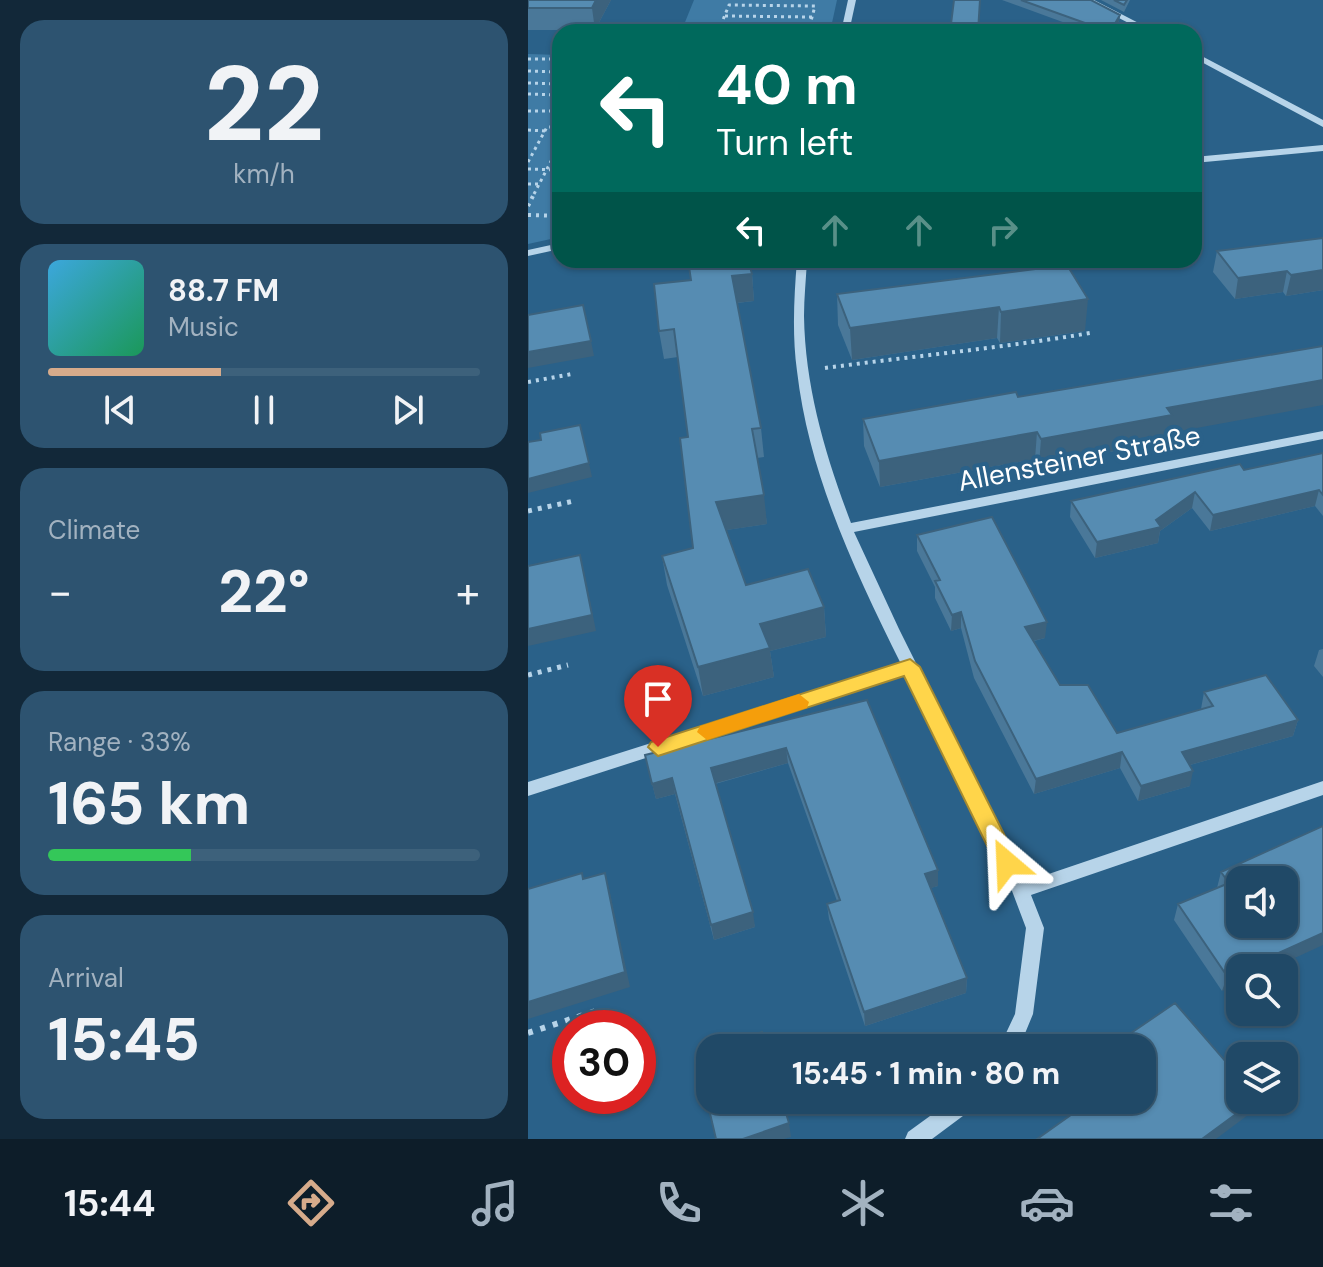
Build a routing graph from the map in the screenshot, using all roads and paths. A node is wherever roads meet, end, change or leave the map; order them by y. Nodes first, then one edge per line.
1 (817, 0) edge
2 (852, 0) edge
3 (1088, 0) edge
4 (730, 2) edge
5 (815, 6) junction
6 (725, 16) junction
7 (812, 17) junction
8 (721, 24) edge
9 (810, 24) edge
10 (847, 24) edge
11 (1136, 24) edge
12 (528, 59) edge
13 (552, 59) edge
14 (1202, 59) edge
15 (528, 71) edge
16 (552, 72) edge
17 (528, 83) edge
18 (552, 84) edge
19 (528, 94) edge
20 (552, 95) edge
21 (528, 111) edge
22 (552, 111) edge
23 (1323, 124) edge
24 (552, 127) edge
25 (528, 130) edge
26 (545, 131) junction
27 (1323, 148) edge
28 (529, 159) edge
29 (1202, 159) edge
30 (552, 161) edge
31 (528, 169) edge
32 (547, 169) junction
33 (552, 169) edge
34 (528, 184) edge
35 (539, 184) junction
36 (530, 199) edge
37 (528, 206) edge
38 (528, 215) edge
39 (552, 216) edge
40 (552, 248) edge
41 (528, 253) edge
42 (801, 268) edge
43 (1090, 333) edge
44 (800, 371) junction
45 (572, 374) dead end
46 (528, 382) edge
47 (1323, 435) edge
48 (574, 501) dead end
49 (528, 511) edge
50 (845, 529) junction
51 (568, 665) dead end
52 (910, 667) junction
53 (528, 675) edge
54 (1323, 788) edge
55 (528, 789) edge
56 (1021, 891) junction
57 (552, 1025) edge
58 (528, 1033) edge
59 (1015, 1034) edge
60 (949, 1114) edge
61 (915, 1139) edge

1 - 5 path
2 - 10 street
3 - 11 street
4 - 5 path
4 - 6 path
5 - 7 path
6 - 7 path
6 - 8 path
7 - 9 path
12 - 13 path
14 - 23 street
15 - 16 path
17 - 18 path
19 - 20 path
21 - 22 path
24 - 26 path
25 - 26 path
26 - 28 path
27 - 29 street
30 - 32 path
31 - 32 path
32 - 33 path
32 - 35 path
34 - 35 path
35 - 36 path
36 - 37 path
38 - 39 path
40 - 41 street
42 - 44 street
43 - 44 path
44 - 50 street
45 - 46 path
47 - 50 street, Allensteiner Straße
48 - 49 path
50 - 52 street
51 - 53 path
52 - 55 street
52 - 56 street
54 - 56 street
56 - 59 street
57 - 58 path
60 - 61 street

